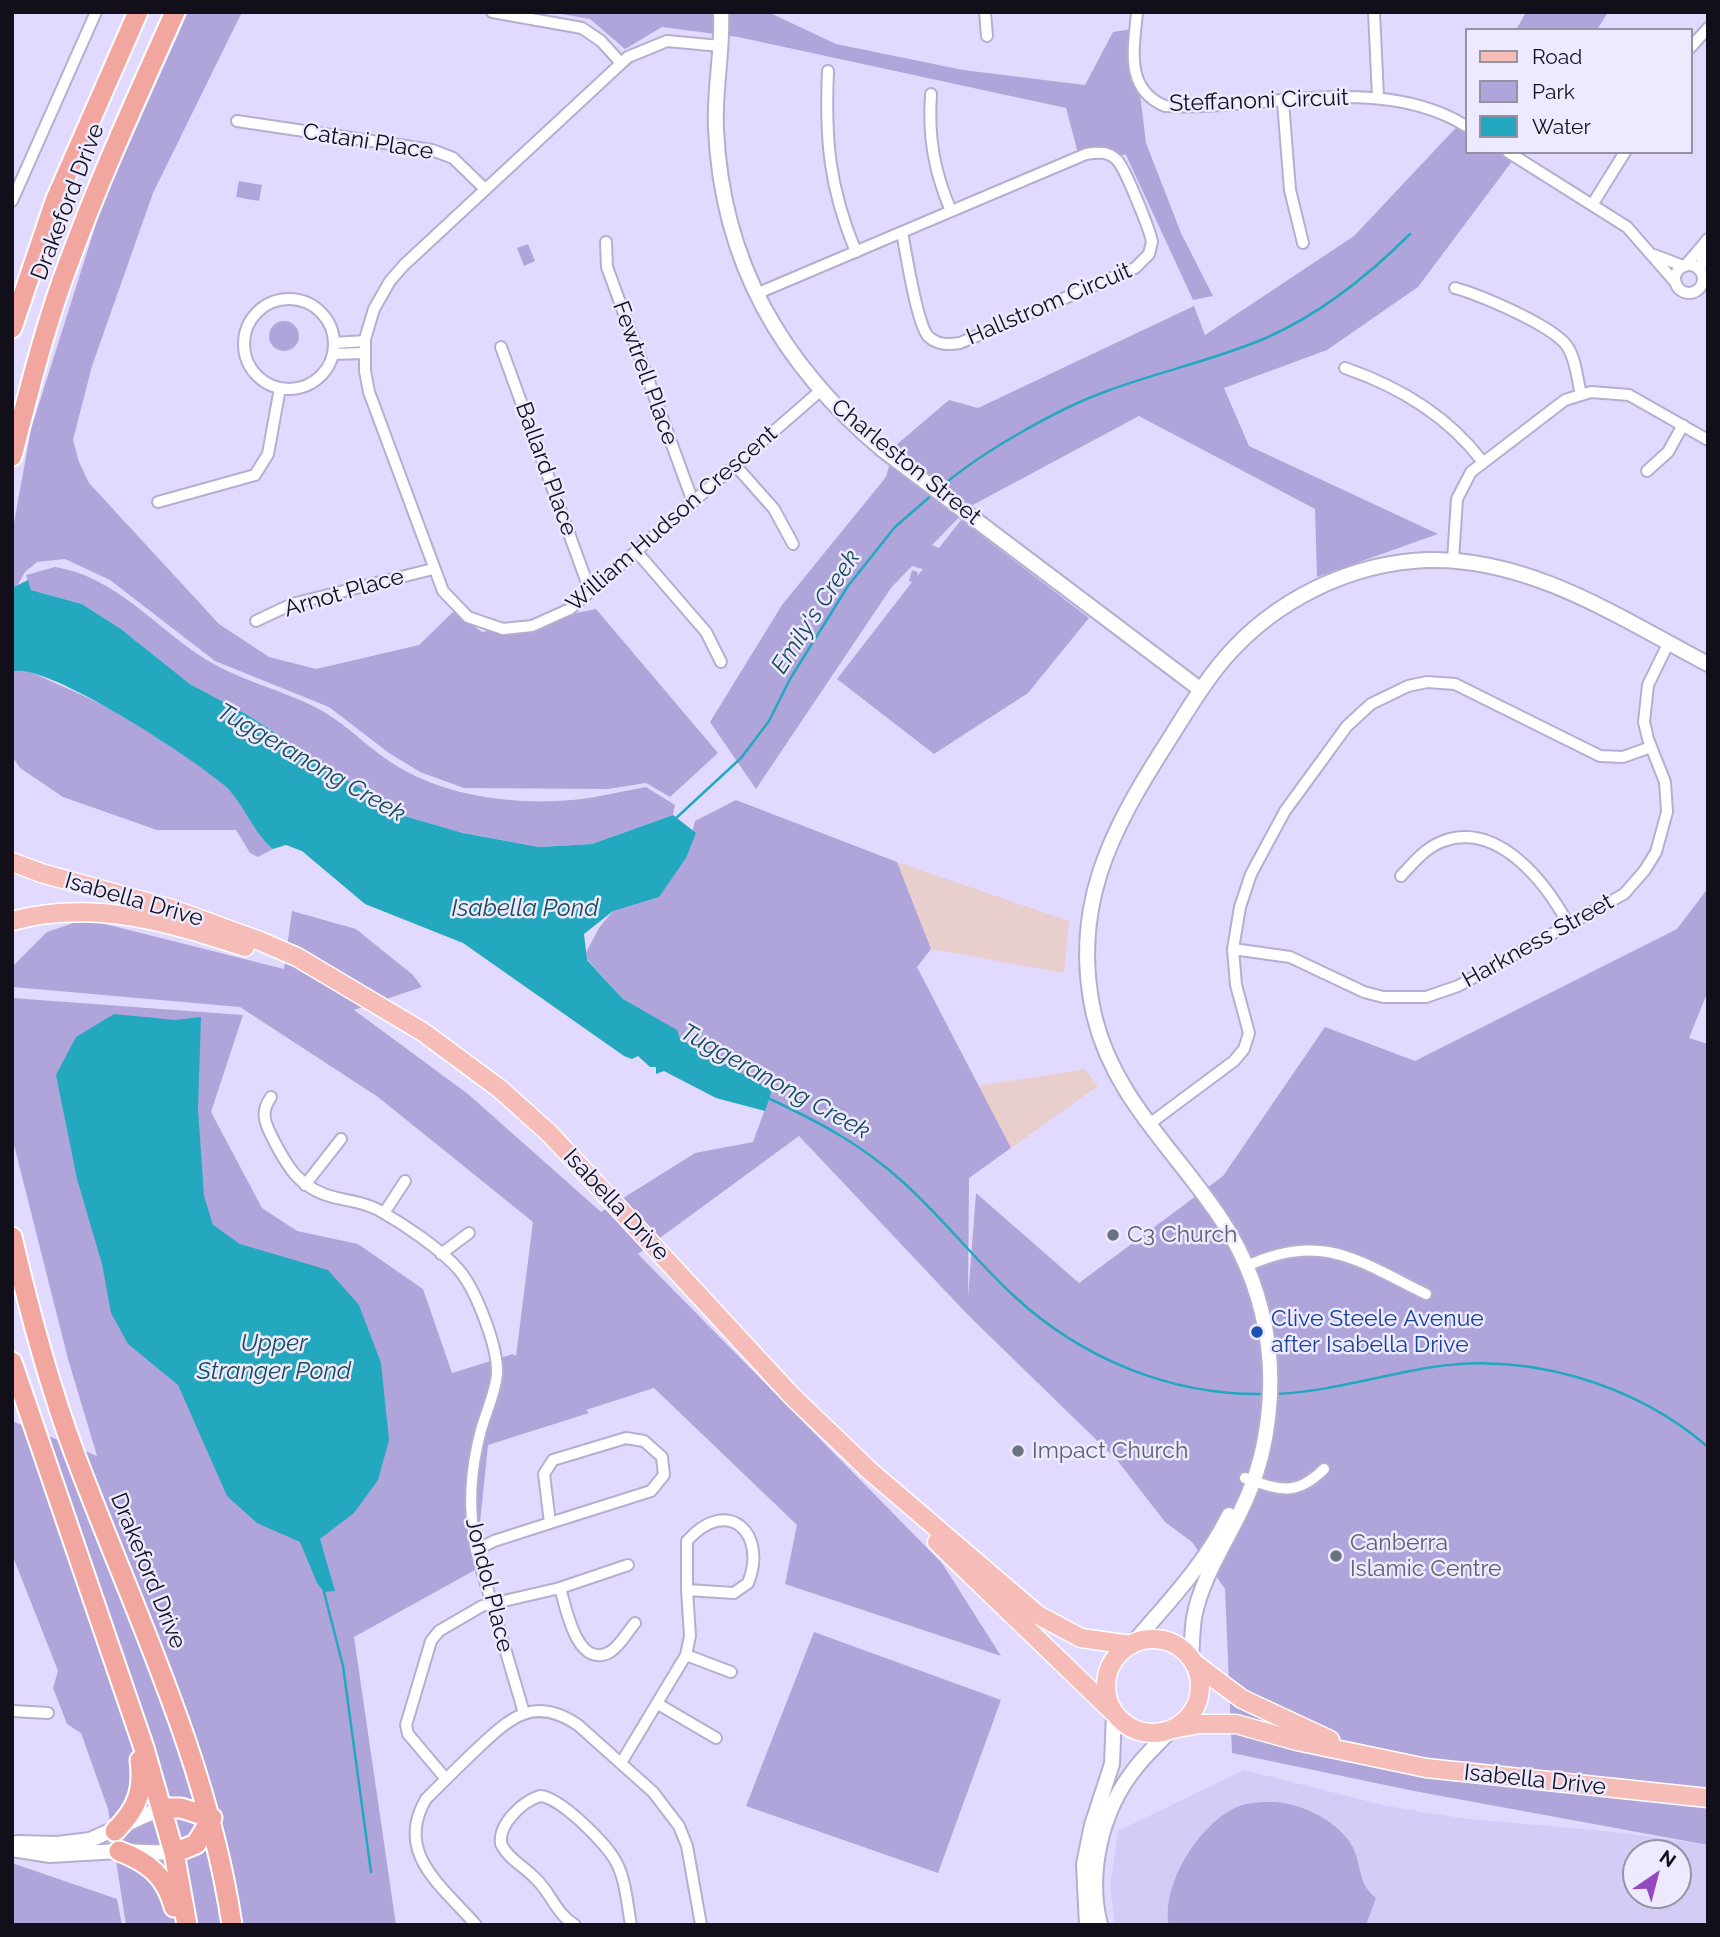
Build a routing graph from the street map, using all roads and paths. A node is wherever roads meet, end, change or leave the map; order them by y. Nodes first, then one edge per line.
1 (96, 12) edge
2 (138, 12) edge
3 (176, 12) edge
4 (492, 12) edge
5 (721, 12) edge
6 (733, 12) edge
7 (985, 12) edge
8 (1137, 12) edge
9 (1374, 12) edge
10 (1708, 28) edge
11 (723, 30) junction
12 (987, 36) dead end
13 (720, 46) junction
14 (1692, 46) edge
15 (621, 63) junction
16 (828, 71) dead end
17 (931, 94) dead end
18 (1378, 97) junction
19 (1283, 102) junction
20 (237, 121) dead end
21 (1464, 124) edge
22 (1511, 154) edge
23 (1624, 154) edge
24 (485, 189) junction
25 (12, 201) edge
26 (1592, 205) junction
27 (951, 211) junction
28 (902, 232) junction
29 (1707, 240) edge
30 (606, 242) dead end
31 (1303, 243) dead end
32 (856, 252) junction
33 (1654, 256) junction
34 (1684, 266) junction
35 (1703, 273) edge
36 (1676, 283) junction
37 (1455, 288) dead end
38 (1695, 291) junction
39 (1708, 292) edge
40 (756, 294) junction
41 (14, 315) edge
42 (49, 319) junction
43 (365, 341) junction
44 (501, 347) dead end
45 (333, 348) junction
46 (364, 354) junction
47 (1345, 368) dead end
48 (280, 388) junction
49 (820, 391) junction
50 (1581, 394) junction
51 (1683, 425) junction
52 (1708, 440) edge
53 (12, 456) edge
54 (1482, 461) junction
55 (735, 465) junction
56 (1647, 471) dead end
57 (158, 502) dead end
58 (693, 502) junction
59 (793, 544) dead end
60 (636, 551) junction
61 (1452, 560) junction
62 (433, 569) junction
63 (590, 591) junction
64 (257, 621) dead end
65 (1668, 643) junction
66 (721, 662) dead end
67 (1708, 664) edge
68 (1201, 690) junction
69 (1651, 747) junction
70 (12, 862) edge
71 (1401, 876) dead end
72 (12, 920) edge
73 (1569, 926) junction
74 (1233, 949) junction
75 (330, 978) junction
76 (271, 1097) dead end
77 (1148, 1125) junction
78 (341, 1139) dead end
79 (405, 1181) dead end
80 (305, 1185) junction
81 (384, 1213) junction
82 (469, 1233) dead end
83 (12, 1237) edge
84 (441, 1254) junction
85 (1247, 1266) junction
86 (1426, 1294) dead end
87 (12, 1362) edge
88 (1324, 1469) dead end
89 (870, 1471) junction
90 (1249, 1479) junction
91 (1240, 1503) junction
92 (550, 1523) junction
93 (476, 1550) junction
94 (628, 1565) dead end
95 (560, 1588) junction
96 (687, 1590) junction
97 (492, 1605) junction
98 (635, 1623) dead end
99 (1131, 1644) junction
100 (685, 1655) junction
101 (1191, 1660) junction
102 (731, 1672) dead end
103 (124, 1691) junction
104 (658, 1704) junction
105 (12, 1711) edge
106 (1113, 1712) junction
107 (48, 1713) dead end
108 (524, 1713) junction
109 (1172, 1729) junction
110 (716, 1738) dead end
111 (1363, 1754) junction
112 (621, 1763) junction
113 (446, 1779) junction
114 (1708, 1798) edge
115 (162, 1808) junction
116 (212, 1818) junction
117 (115, 1831) junction
118 (12, 1843) edge
119 (12, 1849) edge
120 (120, 1851) junction
121 (174, 1853) junction
122 (178, 1925) edge
123 (187, 1925) edge
124 (232, 1925) edge
125 (476, 1925) edge
126 (575, 1925) edge
127 (630, 1925) edge
128 (701, 1925) edge
129 (1087, 1925) edge
130 (1100, 1925) edge

1 - 25 street
2 - 41 highway, Drakeford Drive
3 - 42 highway, Drakeford Drive
4 - 15 street
5 - 11 street, Charleston Street
6 - 11 street, Charleston Street
7 - 12 street
8 - 19 street, Steffanoni Circuit
9 - 18 street, Steffanoni Circuit
10 - 14 street
11 - 13 street, Charleston Street
13 - 15 street, William Hudson Crescent
13 - 40 street, Charleston Street
15 - 24 street, William Hudson Crescent
16 - 32 street
17 - 27 street
18 - 19 street, Steffanoni Circuit
18 - 21 street, Steffanoni Circuit
19 - 31 street
20 - 24 street, Catani Place
22 - 26 street
23 - 26 street
24 - 43 street, William Hudson Crescent
26 - 33 street
27 - 28 street, Hallstrom Circuit
27 - 28 street, Hallstrom Circuit
28 - 32 street, Hallstrom Circuit
29 - 34 street
29 - 35 street
30 - 58 street, Fewtrell Place
32 - 40 street, Hallstrom Circuit
33 - 34 street
33 - 36 street
34 - 35 street
34 - 36 street
35 - 38 street
36 - 38 street
37 - 50 street
38 - 39 street
40 - 49 street, Charleston Street
41 - 42 highway
42 - 53 highway, Drakeford Drive
43 - 45 street
43 - 46 street, William Hudson Crescent
44 - 63 street, Ballard Place
45 - 46 street
45 - 48 street
45 - 48 street
46 - 62 street, William Hudson Crescent
47 - 54 street
48 - 57 street
49 - 55 street, William Hudson Crescent
49 - 68 street, Charleston Street
50 - 51 street
50 - 54 street
51 - 52 street
51 - 56 street
54 - 61 street
55 - 58 street, William Hudson Crescent
55 - 59 street
58 - 60 street, William Hudson Crescent
60 - 63 street, William Hudson Crescent
60 - 66 street
61 - 65 street
61 - 68 street
62 - 63 street, William Hudson Crescent
62 - 64 street, Arnot Place
65 - 67 street
65 - 69 street, Harkness Street
68 - 77 street
69 - 73 street, Harkness Street
69 - 74 street
70 - 75 main road, Isabella Drive
71 - 73 street
72 - 75 main road, Isabella Drive
73 - 74 street, Harkness Street
74 - 77 street
75 - 89 main road, Isabella Drive
76 - 80 street
77 - 85 street
78 - 80 street
79 - 81 street
80 - 81 street
81 - 84 street
82 - 84 street
83 - 116 highway, Drakeford Drive
84 - 93 street, Jondol Place
85 - 86 street
85 - 90 street
87 - 103 highway
88 - 90 street
89 - 99 main road, Isabella Drive
89 - 106 main road, Isabella Drive
90 - 91 street
91 - 99 street
91 - 101 street
92 - 92 street
92 - 93 street
93 - 97 street, Jondol Place
94 - 95 street
95 - 97 street
95 - 98 street
96 - 96 street
96 - 100 street
97 - 108 street, Jondol Place
97 - 113 street
99 - 101 main road
99 - 106 main road
100 - 102 street
100 - 104 street
101 - 109 main road
101 - 111 main road, Isabella Drive
103 - 115 highway
103 - 117 highway
104 - 110 street
104 - 112 street
105 - 107 street
106 - 109 main road
106 - 129 street
108 - 112 street
108 - 113 street
109 - 111 main road, Isabella Drive
109 - 130 street
111 - 114 main road, Isabella Drive
112 - 128 street
113 - 125 street
115 - 116 highway
115 - 117 street
115 - 121 highway
116 - 121 highway
116 - 124 highway, Drakeford Drive
117 - 118 street
119 - 120 street
120 - 121 street
120 - 122 highway
121 - 123 highway
126 - 127 street

